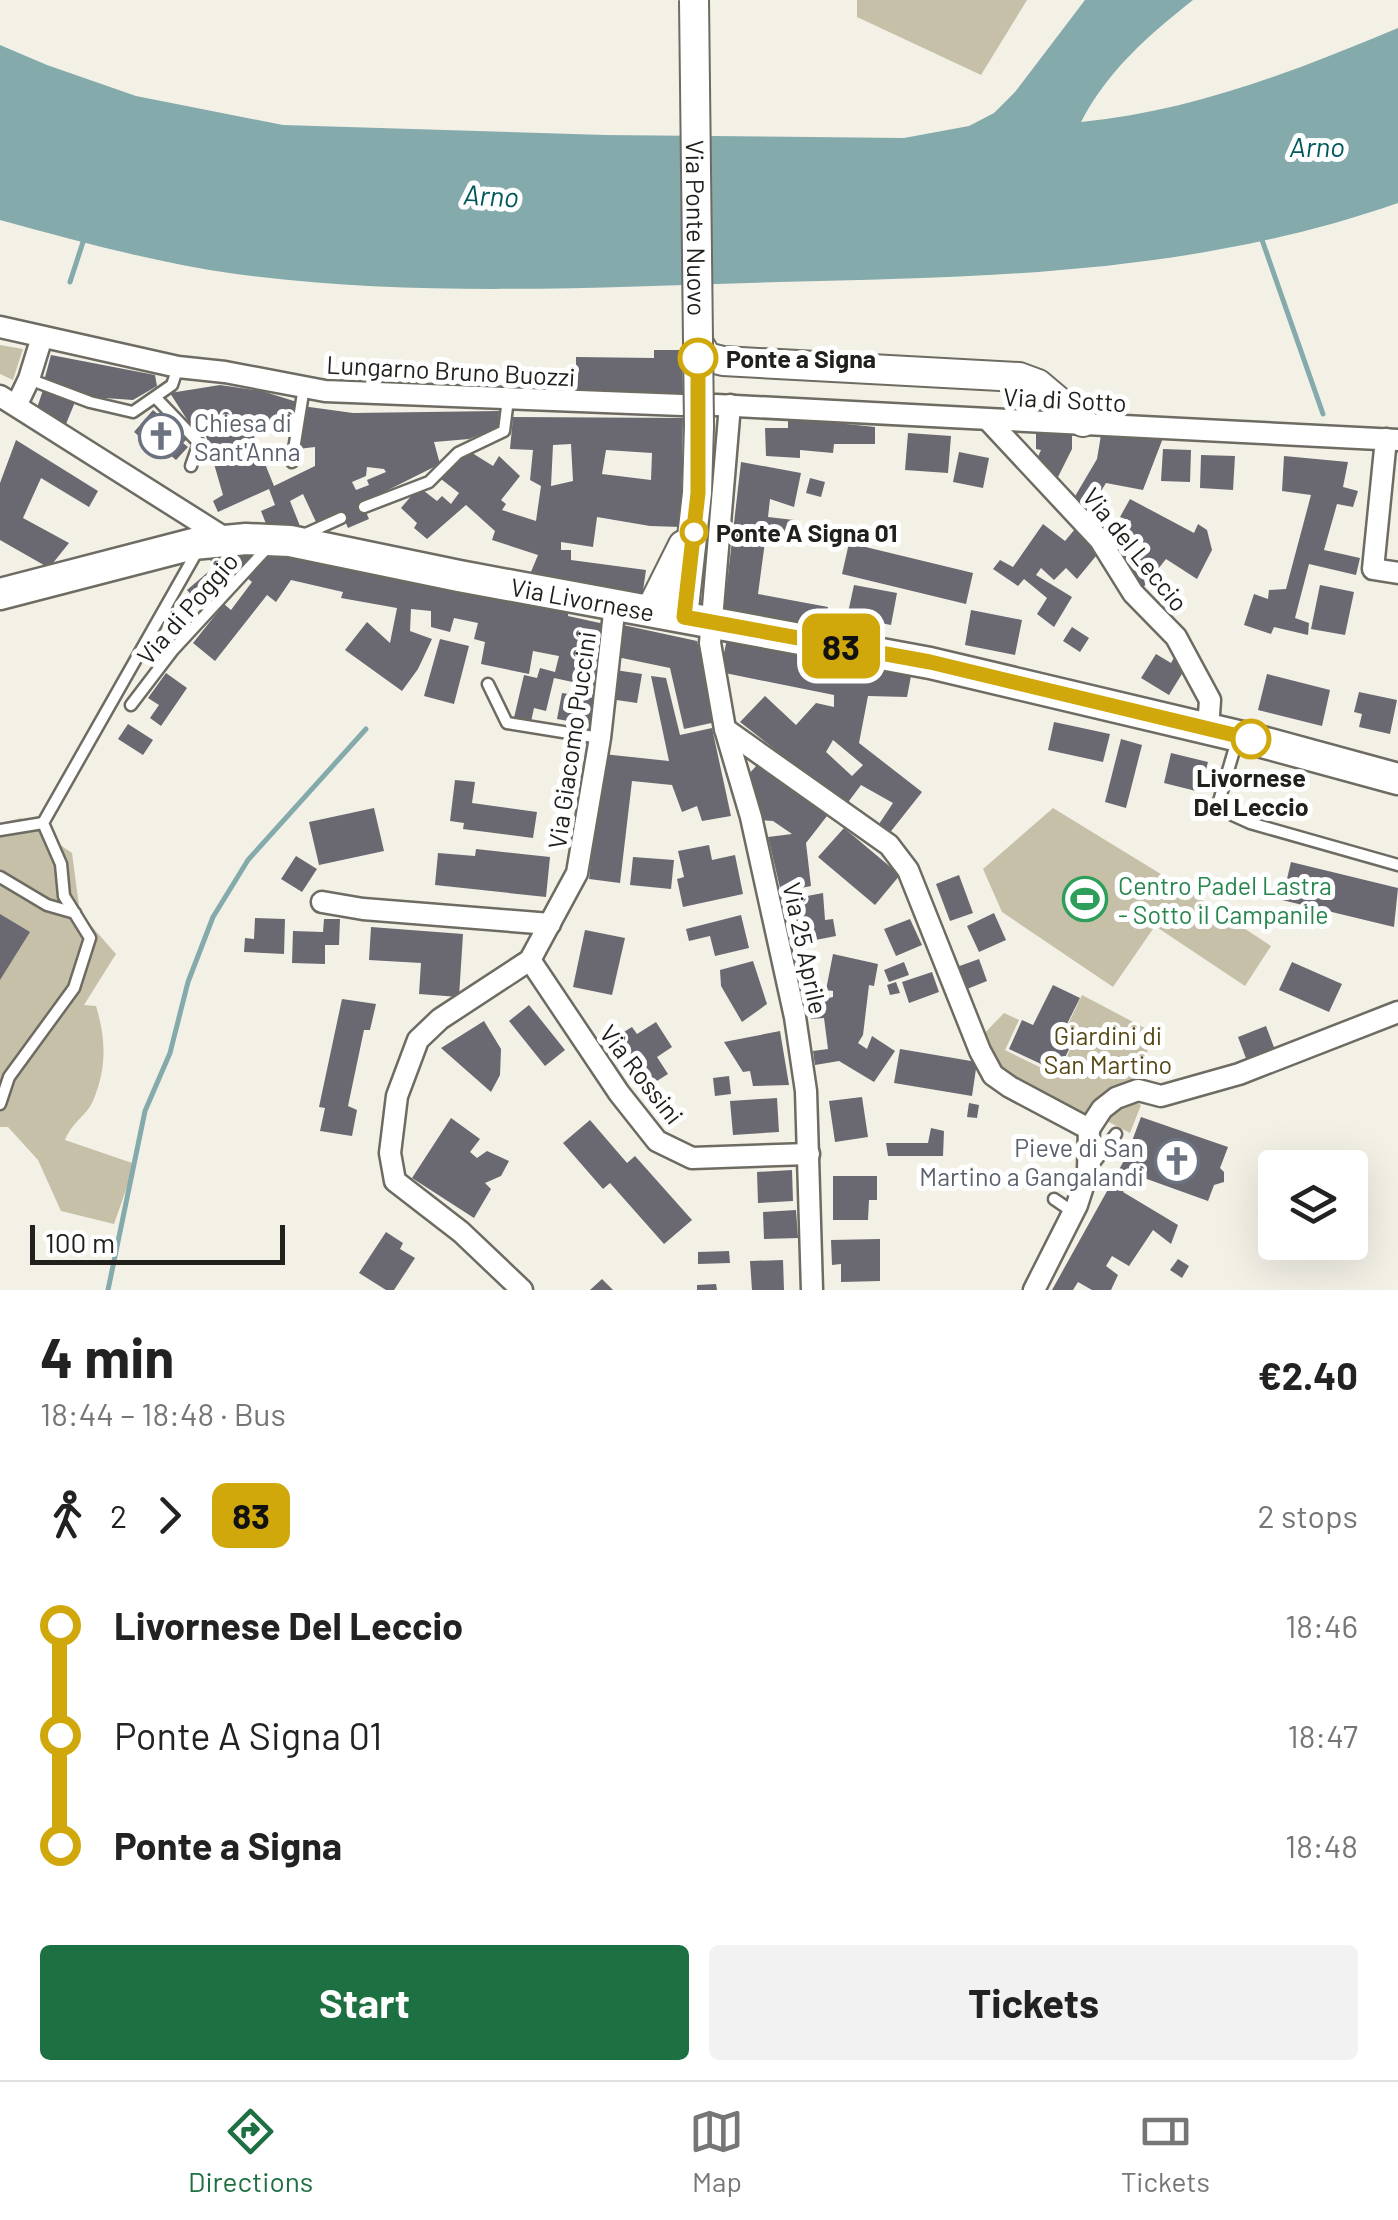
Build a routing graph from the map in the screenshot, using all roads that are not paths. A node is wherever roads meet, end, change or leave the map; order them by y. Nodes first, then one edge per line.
1 (694, 0) edge
2 (0, 327) edge
3 (42, 337) junction
4 (698, 342) junction
5 (178, 366) junction
6 (29, 379) junction
7 (304, 386) junction
8 (156, 398) junction
9 (508, 399) junction
10 (9, 400) edge
11 (707, 410) junction
12 (988, 420) junction
13 (1084, 422) junction
14 (1392, 439) edge
15 (292, 462) dead end
16 (192, 466) dead end
17 (364, 507) dead end
18 (695, 516) junction
19 (341, 518) dead end
20 (283, 540) junction
21 (215, 541) junction
22 (1398, 574) edge
23 (0, 594) edge
24 (615, 604) junction
25 (650, 611) junction
26 (698, 620) junction
27 (488, 684) dead end
28 (131, 704) dead end
29 (725, 728) junction
30 (1223, 732) junction
31 (600, 738) junction
32 (1398, 779) edge
33 (43, 823) junction
34 (0, 830) edge
35 (1398, 865) edge
36 (0, 877) edge
37 (322, 902) dead end
38 (75, 913) junction
39 (550, 924) junction
40 (530, 960) junction
41 (1398, 1012) edge
42 (4, 1074) edge
43 (0, 1104) edge
44 (1089, 1129) junction
45 (1116, 1134) dead end
46 (809, 1154) junction
47 (1088, 1171) junction
48 (1054, 1200) dead end
49 (1073, 1212) junction
50 (522, 1290) edge
51 (812, 1290) edge
52 (1034, 1290) edge

1 - 4 main road, Via Ponte Nuovo, bridge
2 - 3 street, Lungarno Bruno Buozzi
3 - 5 street, Lungarno Bruno Buozzi
3 - 6 street
4 - 11 main road, Via Ponte Nuovo, bridge
4 - 13 main road
5 - 7 street, Lungarno Bruno Buozzi
5 - 8 lane
6 - 8 lane
6 - 10 street
7 - 9 street, Lungarno Bruno Buozzi
7 - 15 lane
8 - 16 lane
9 - 11 street, Lungarno Bruno Buozzi
9 - 17 lane
10 - 21 street
11 - 12 street, Via di Sotto
11 - 18 main road, Via Ponte Nuovo
11 - 26 street, Via 25 Aprile
12 - 13 street, Via di Sotto
12 - 30 street, Via del Leccio
13 - 14 street, Via di Sotto
14 - 22 street
18 - 25 main road, Via Ponte Nuovo
18 - 26 main road, Via Ponte Nuovo
19 - 20 lane
20 - 21 main road, Via Livornese
20 - 24 main road, Via Livornese
20 - 28 lane, Via di Poggio
21 - 23 main road, Via Livornese
21 - 33 lane
24 - 25 main road, Via Livornese
24 - 31 street, Via Giacomo Puccini
25 - 26 main road, Via Livornese
26 - 29 street, Via 25 Aprile
26 - 30 main road, Via Livornese
27 - 31 lane
29 - 44 street
29 - 46 street, Via 25 Aprile
30 - 32 main road, Via Livornese
30 - 35 lane
31 - 39 street, Via Giacomo Puccini
33 - 34 lane
33 - 38 lane
36 - 38 lane
37 - 39 street
38 - 42 lane
39 - 40 street, Via Giacomo Puccini
40 - 46 street, Via Rossini
40 - 50 street, Via Giacomo Puccini
41 - 44 street
42 - 43 lane
44 - 47 street
45 - 47 lane
46 - 51 street, Via 25 Aprile
47 - 49 street
48 - 49 lane
49 - 52 street

